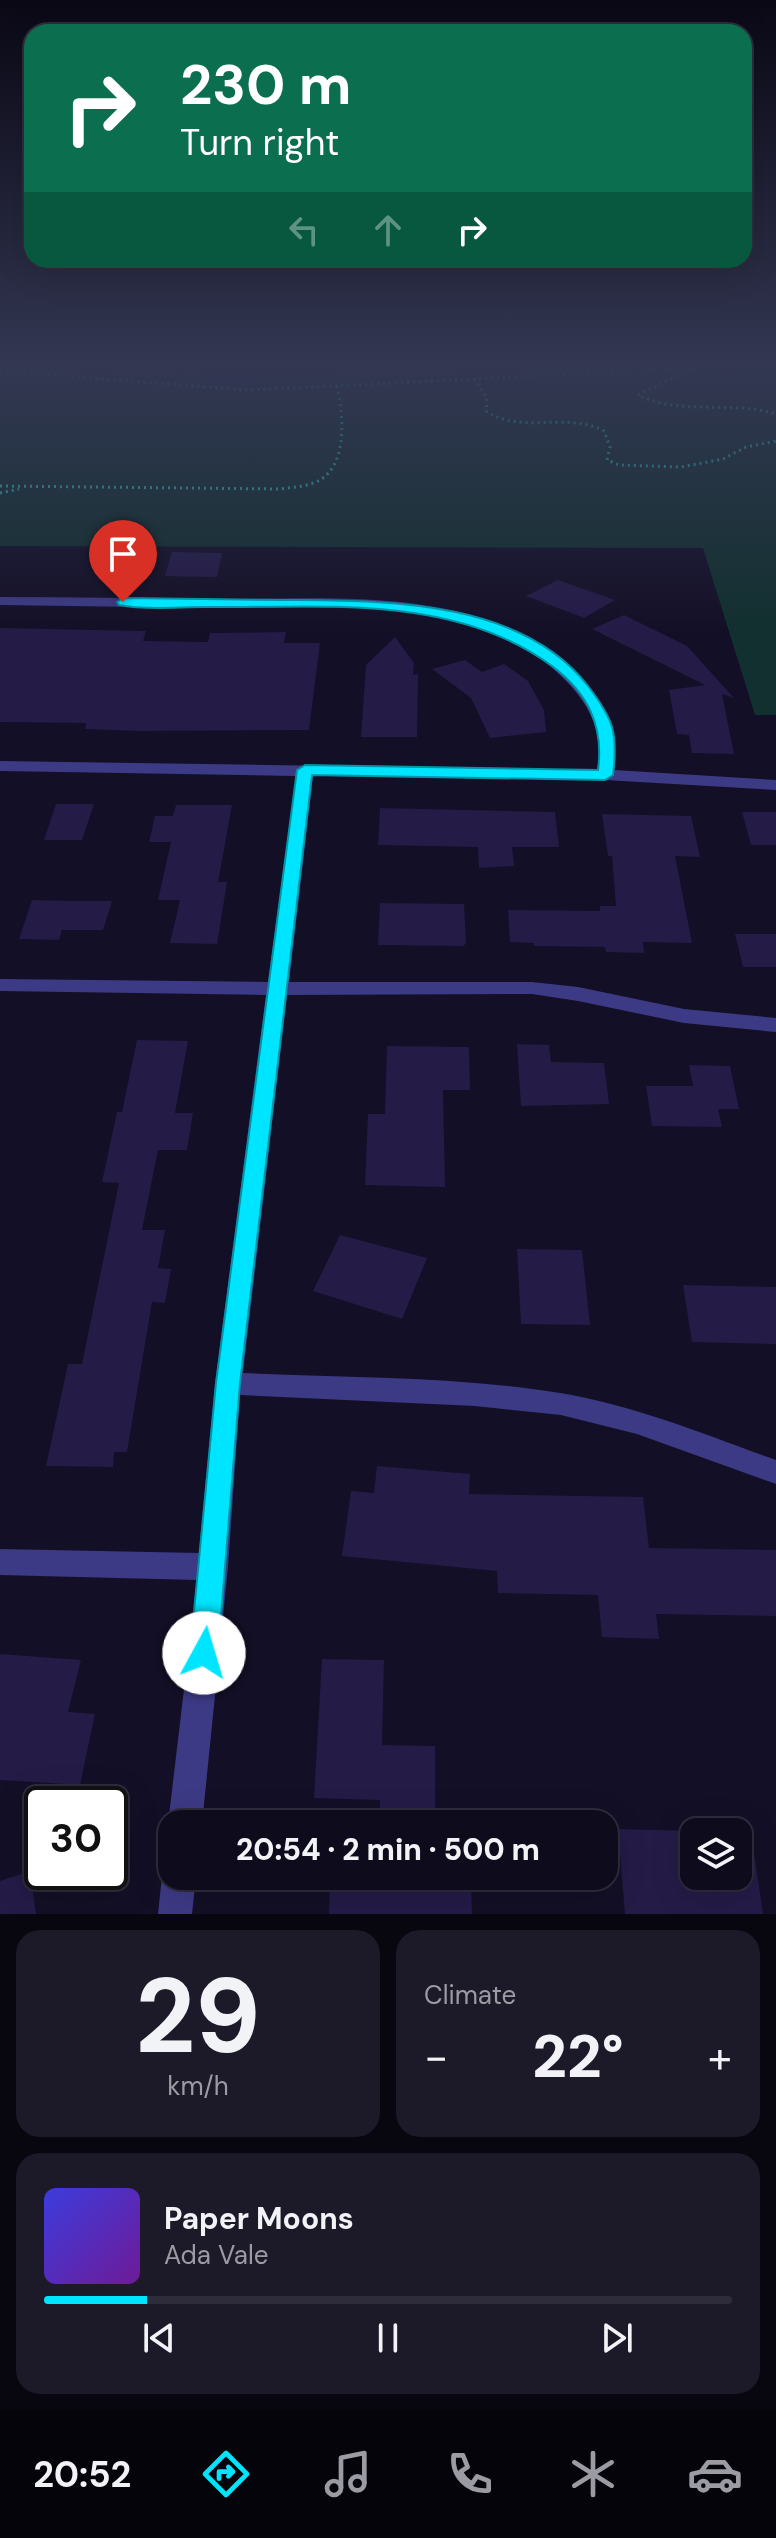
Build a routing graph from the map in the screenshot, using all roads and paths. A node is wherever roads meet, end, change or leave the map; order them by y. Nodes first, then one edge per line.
1 (335, 453) edge
2 (609, 453) edge
3 (734, 453) edge
4 (0, 486) edge
5 (28, 487) junction
6 (0, 493) edge
7 (0, 601) edge
8 (0, 766) edge
9 (305, 770) junction
10 (605, 775) junction
11 (776, 785) edge
12 (0, 985) edge
13 (276, 989) junction
14 (776, 1025) edge
15 (228, 1383) junction
16 (776, 1472) edge
17 (0, 1562) edge
18 (213, 1567) junction
19 (187, 1810) edge
20 (178, 1890) edge
21 (175, 1914) edge

1 - 5 path
2 - 3 path
4 - 5 path
5 - 6 path
7 - 10 street
8 - 9 street
9 - 10 street
9 - 13 street
10 - 11 street
12 - 13 street
13 - 14 street
13 - 15 street
15 - 16 street
15 - 18 street
17 - 18 street
18 - 19 street
20 - 21 street

